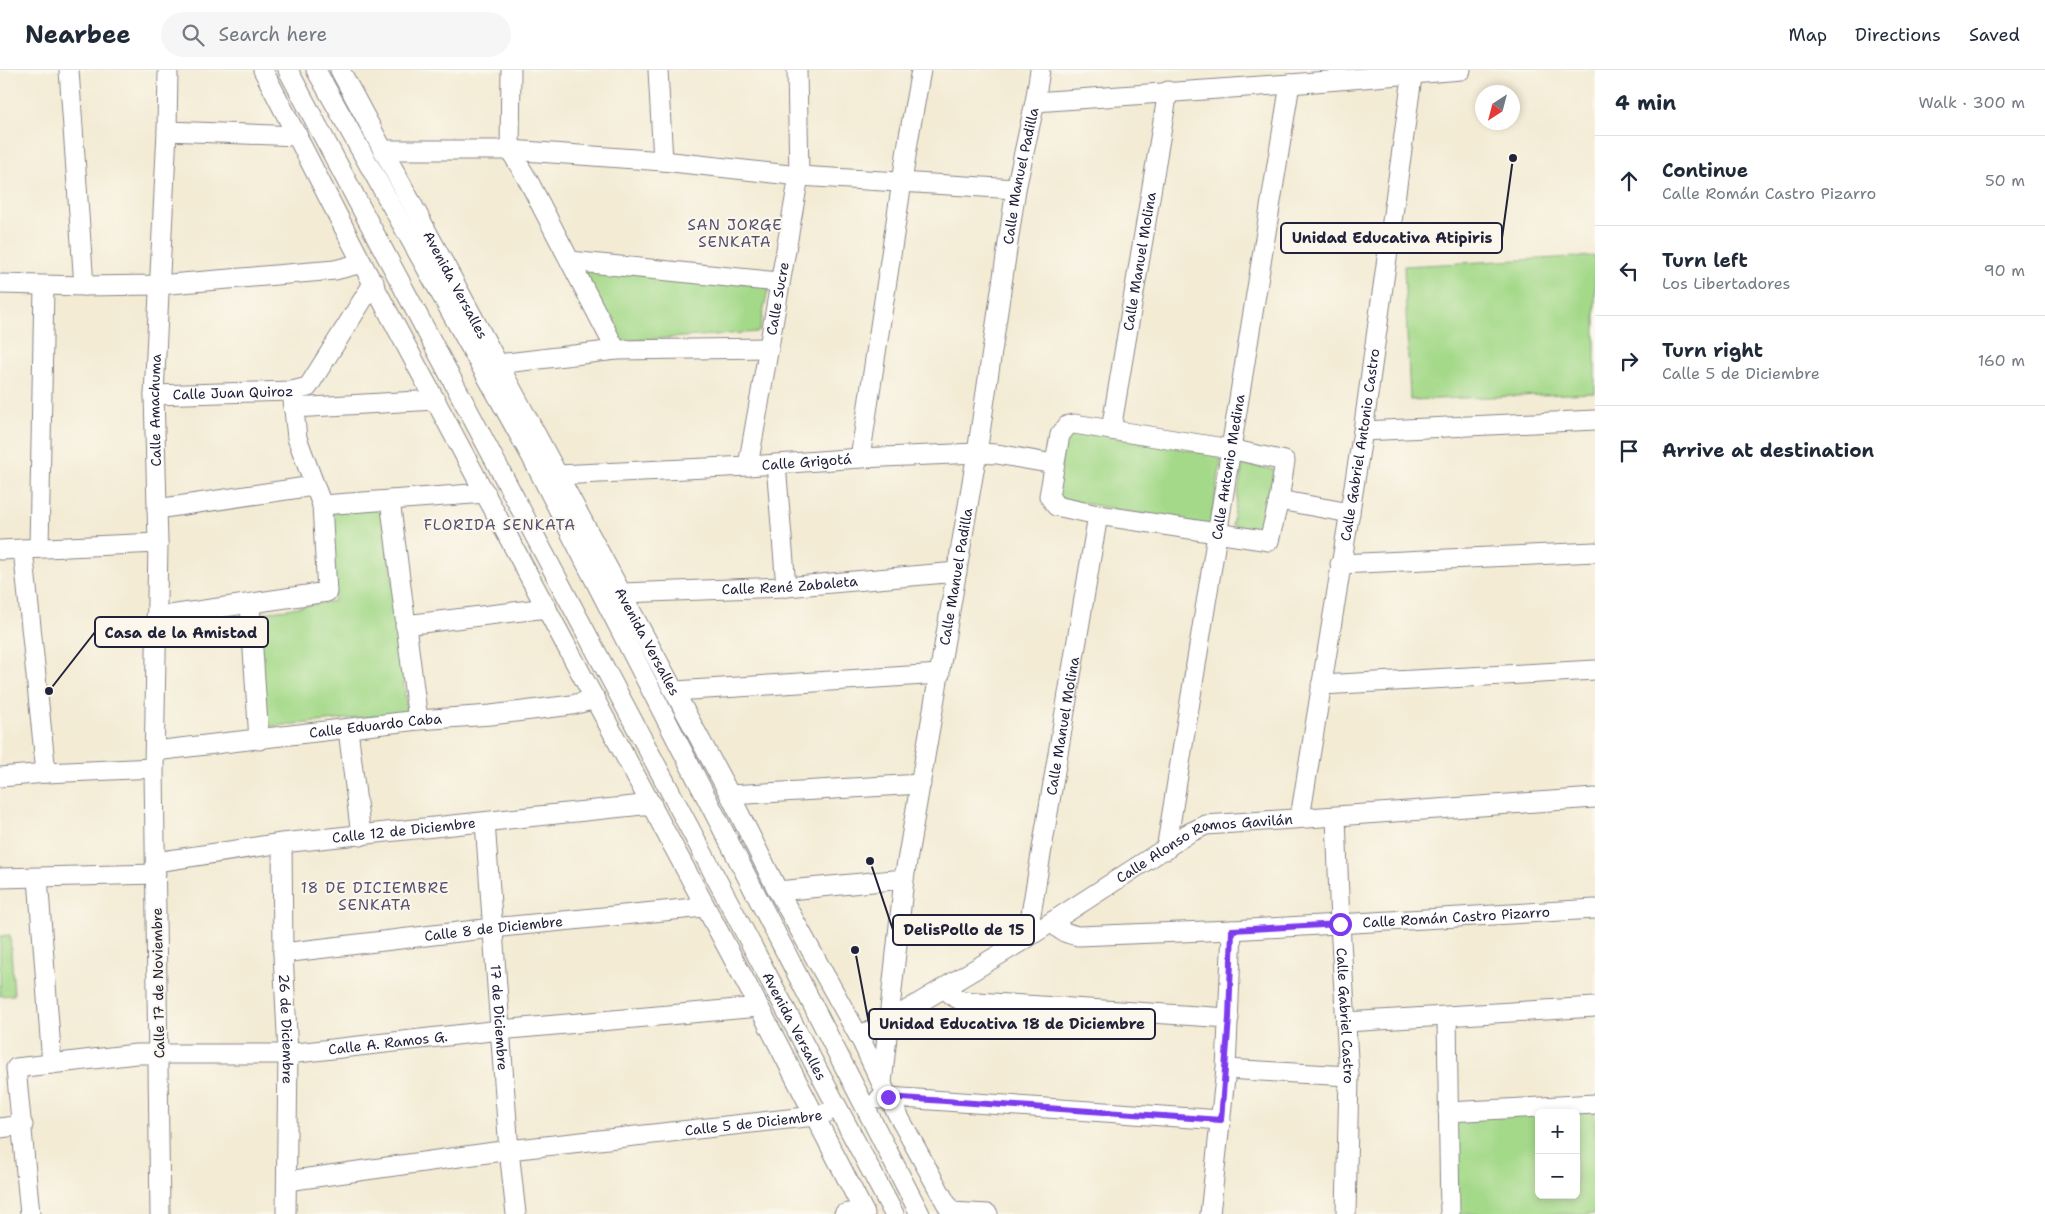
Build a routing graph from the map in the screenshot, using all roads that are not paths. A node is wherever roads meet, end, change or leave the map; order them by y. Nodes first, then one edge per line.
1 (69, 70) edge
2 (168, 70) edge
3 (263, 70) edge
4 (288, 70) edge
5 (316, 70) edge
6 (340, 70) edge
7 (511, 70) edge
8 (658, 70) edge
9 (797, 70) edge
10 (907, 70) edge
11 (921, 70) edge
12 (1040, 70) edge
13 (1461, 70) edge
14 (1413, 72) edge
15 (1290, 84) junction
16 (1168, 92) junction
17 (1035, 102) junction
18 (167, 131) junction
19 (298, 136) junction
20 (909, 136) junction
21 (383, 150) junction
22 (510, 150) junction
23 (663, 161) junction
24 (799, 176) junction
25 (903, 182) junction
26 (1016, 189) junction
27 (570, 261) junction
28 (362, 262) junction
29 (374, 282) junction
30 (779, 282) junction
31 (0, 284) edge
32 (158, 285) junction
33 (44, 286) junction
34 (84, 286) junction
35 (769, 348) junction
36 (616, 350) junction
37 (498, 364) junction
38 (154, 395) junction
39 (293, 399) junction
40 (436, 400) junction
41 (1595, 420) edge
42 (1112, 430) junction
43 (1363, 431) junction
44 (1230, 449) junction
45 (977, 453) junction
46 (860, 458) junction
47 (776, 464) junction
48 (1054, 464) junction
49 (748, 466) junction
50 (558, 475) junction
51 (313, 486) junction
52 (486, 493) junction
53 (390, 500) junction
54 (1279, 500) junction
55 (322, 505) junction
56 (157, 508) junction
57 (1350, 512) junction
58 (1098, 515) junction
59 (1217, 534) junction
60 (158, 542) junction
61 (31, 548) junction
62 (0, 550) edge
63 (1595, 552) edge
64 (1340, 564) junction
65 (957, 572) junction
66 (786, 587) junction
67 (622, 593) junction
68 (250, 605) junction
69 (547, 608) junction
70 (156, 618) junction
71 (405, 625) junction
72 (1595, 670) edge
73 (940, 674) junction
74 (1321, 685) junction
75 (675, 691) junction
76 (596, 699) junction
77 (418, 720) junction
78 (348, 729) junction
79 (259, 740) junction
80 (154, 760) junction
81 (46, 772) junction
82 (0, 777) edge
83 (921, 784) junction
84 (730, 795) junction
85 (1595, 798) edge
86 (652, 804) junction
87 (1336, 817) junction
88 (1300, 818) junction
89 (485, 822) junction
90 (361, 836) junction
91 (282, 843) junction
92 (1166, 850) junction
93 (156, 868) junction
94 (0, 878) edge
95 (38, 878) junction
96 (904, 879) junction
97 (778, 890) junction
98 (704, 907) junction
99 (1595, 909) edge
100 (1053, 921) junction
101 (1340, 924) junction
102 (492, 928) junction
103 (1232, 930) junction
104 (1027, 938) junction
105 (283, 953) junction
106 (944, 988) junction
107 (759, 1006) junction
108 (1595, 1007) edge
109 (1447, 1017) junction
110 (1229, 1018) junction
111 (889, 1021) junction
112 (1346, 1022) junction
113 (500, 1030) junction
114 (859, 1036) junction
115 (288, 1054) junction
116 (159, 1055) junction
117 (52, 1064) junction
118 (1226, 1069) junction
119 (1349, 1076) junction
120 (885, 1090) junction
121 (862, 1104) junction
122 (1595, 1104) edge
123 (838, 1110) junction
124 (1448, 1112) junction
125 (815, 1116) junction
126 (1221, 1120) junction
127 (23, 1125) junction
128 (0, 1128) edge
129 (880, 1138) junction
130 (509, 1150) junction
131 (865, 1161) junction
132 (287, 1181) junction
133 (864, 1213) edge
134 (951, 1213) edge
135 (30, 1214) edge
136 (160, 1214) edge
137 (286, 1214) edge
138 (516, 1214) edge
139 (844, 1214) edge
140 (894, 1214) edge
141 (920, 1214) edge
142 (988, 1214) edge
143 (1210, 1214) edge
144 (1346, 1214) edge
145 (1450, 1214) edge

1 - 34 street
2 - 18 street, Calle Amachuma
3 - 19 street, Avenida Versalles
4 - 123 street, Avenida Versalles
5 - 121 street, Avenida Versalles
6 - 21 street, Avenida Versalles
7 - 22 street
8 - 23 street
9 - 24 street, Calle Sucre
10 - 20 street
11 - 20 street
12 - 17 street, Calle Manuel Padilla
13 - 14 street
14 - 15 street
14 - 43 street, Calle Gabriel Antonio Castro
15 - 16 street
15 - 44 street, Calle Antonio Medina
16 - 17 street
16 - 42 street, Calle Manuel Molina
17 - 26 street, Calle Manuel Padilla
18 - 19 street
18 - 32 street, Calle Amachuma
19 - 28 street, Avenida Versalles
20 - 25 street
21 - 22 street
21 - 37 street, Avenida Versalles
22 - 23 street
22 - 27 street
23 - 24 street
24 - 25 street
24 - 30 street, Calle Sucre
25 - 26 street
25 - 46 street
26 - 45 street, Calle Manuel Padilla
27 - 30 street
27 - 36 street
28 - 29 street, Avenida Versalles
28 - 32 street
29 - 39 street, Calle Juan Quiroz
29 - 40 street, Avenida Versalles
30 - 35 street, Calle Sucre
31 - 33 street
32 - 34 street
32 - 38 street, Calle Amachuma
33 - 34 street
33 - 61 street
35 - 36 street
35 - 49 street, Calle Sucre
36 - 37 street
37 - 50 street, Avenida Versalles
38 - 39 street, Calle Juan Quiroz
38 - 56 street, Calle Amachuma
39 - 40 street
39 - 51 street
40 - 52 street, Avenida Versalles
41 - 43 street
42 - 44 street
42 - 48 street
43 - 57 street, Calle Gabriel Antonio Castro
44 - 54 street
44 - 59 street, Calle Antonio Medina
45 - 46 street, Calle Grigotá
45 - 48 street, Calle Grigotá
45 - 65 street, Calle Manuel Padilla
46 - 47 street, Calle Grigotá
47 - 49 street, Calle Grigotá
47 - 66 street
48 - 58 street
49 - 50 street, Calle Grigotá
50 - 67 street, Avenida Versalles
51 - 55 street
51 - 56 street
52 - 53 street
52 - 69 street, Avenida Versalles
53 - 55 street
53 - 71 street
54 - 57 street
54 - 59 street
55 - 68 street
56 - 60 street, Calle Amachuma
57 - 64 street, Calle Gabriel Antonio Castro
58 - 59 street
58 - 104 street, Calle Manuel Molina
59 - 92 street, Calle Antonio Medina
60 - 61 street
60 - 70 street, Calle Amachuma
61 - 62 street
61 - 81 street
63 - 64 street
64 - 74 street, Calle Gabriel Antonio Castro
65 - 66 street, Calle René Zabaleta
65 - 73 street, Calle Manuel Padilla
66 - 67 street, Calle René Zabaleta
67 - 75 street, Avenida Versalles
68 - 70 street
68 - 79 street
69 - 71 street
69 - 76 street, Avenida Versalles
70 - 80 street, Calle Amachuma
71 - 77 street
72 - 74 street
73 - 75 street
73 - 83 street, Calle Manuel Padilla
74 - 88 street, Calle Gabriel Antonio Castro
75 - 84 street, Avenida Versalles
76 - 77 street, Calle Eduardo Caba
76 - 86 street, Avenida Versalles
77 - 78 street, Calle Eduardo Caba
78 - 79 street, Calle Eduardo Caba
78 - 90 street
79 - 80 street, Calle Eduardo Caba
80 - 81 street, Calle Eduardo Caba
80 - 93 street, Calle 17 de Noviembre
81 - 82 street, Calle Eduardo Caba
83 - 84 street
83 - 96 street, Calle Manuel Padilla
84 - 97 street, Avenida Versalles
85 - 87 street, Calle Alonso Ramos Gavilán
86 - 89 street, Calle 12 de Diciembre
86 - 98 street, Avenida Versalles
87 - 88 street, Calle Alonso Ramos Gavilán
87 - 101 street, Calle Gabriel Castro
88 - 92 street, Calle Alonso Ramos Gavilán
89 - 90 street, Calle 12 de Diciembre
89 - 102 street, 17 de Diciembre
90 - 91 street, Calle 12 de Diciembre
91 - 93 street, Calle 12 de Diciembre
91 - 105 street, 26 de Diciembre
92 - 100 street, Calle Alonso Ramos Gavilán
93 - 95 street, Calle 12 de Diciembre
93 - 116 street, Calle 17 de Noviembre
94 - 95 street, Calle 12 de Diciembre
95 - 117 street
96 - 97 street
96 - 111 street, Calle Manuel Padilla
97 - 114 street, Avenida Versalles
98 - 102 street, Calle 8 de Diciembre
98 - 107 street, Avenida Versalles
99 - 101 street, Calle Román Castro Pizarro
100 - 103 street, Calle Román Castro Pizarro
100 - 104 street, Calle Alonso Ramos Gavilán
101 - 103 street, Calle Román Castro Pizarro
101 - 112 street, Calle Gabriel Castro
102 - 105 street, Calle 8 de Diciembre
102 - 113 street, 17 de Diciembre
103 - 110 street
104 - 106 street, Calle Alonso Ramos Gavilán
105 - 115 street, 26 de Diciembre
106 - 110 street
106 - 111 street, Calle Alonso Ramos Gavilán
107 - 113 street, Calle A. Ramos G.
107 - 125 street, Avenida Versalles
108 - 109 street
109 - 112 street
109 - 124 street
110 - 118 street
111 - 114 street, Calle Alonso Ramos Gavilán
111 - 120 street, Calle Manuel Padilla
112 - 119 street, Calle Gabriel Castro
113 - 115 street, Calle A. Ramos G.
113 - 130 street, 17 de Diciembre
114 - 120 street, Avenida Versalles
115 - 116 street, Calle A. Ramos G.
115 - 132 street, 26 de Diciembre
116 - 117 street, Calle A. Ramos G.
116 - 136 street, Calle 17 de Noviembre
117 - 127 street, Calle A. Ramos G.
118 - 119 street
118 - 126 street
119 - 144 street, Calle Gabriel Castro
120 - 121 street, Calle 5 de Diciembre
120 - 126 street, Calle 5 de Diciembre
120 - 134 street, Avenida Versalles
121 - 123 street, Calle 5 de Diciembre
121 - 129 street, Avenida Versalles
122 - 124 street
123 - 125 street, Calle 5 de Diciembre
123 - 131 street, Avenida Versalles
124 - 145 street
125 - 130 street, Calle 5 de Diciembre
125 - 133 street, Avenida Versalles
126 - 143 street
127 - 128 street
127 - 135 street
129 - 131 street
129 - 141 street, Avenida Versalles
130 - 132 street, Calle 5 de Diciembre
130 - 138 street, 17 de Diciembre
131 - 133 street
131 - 140 street, Avenida Versalles
132 - 137 street, 26 de Diciembre
133 - 139 street
134 - 142 street

